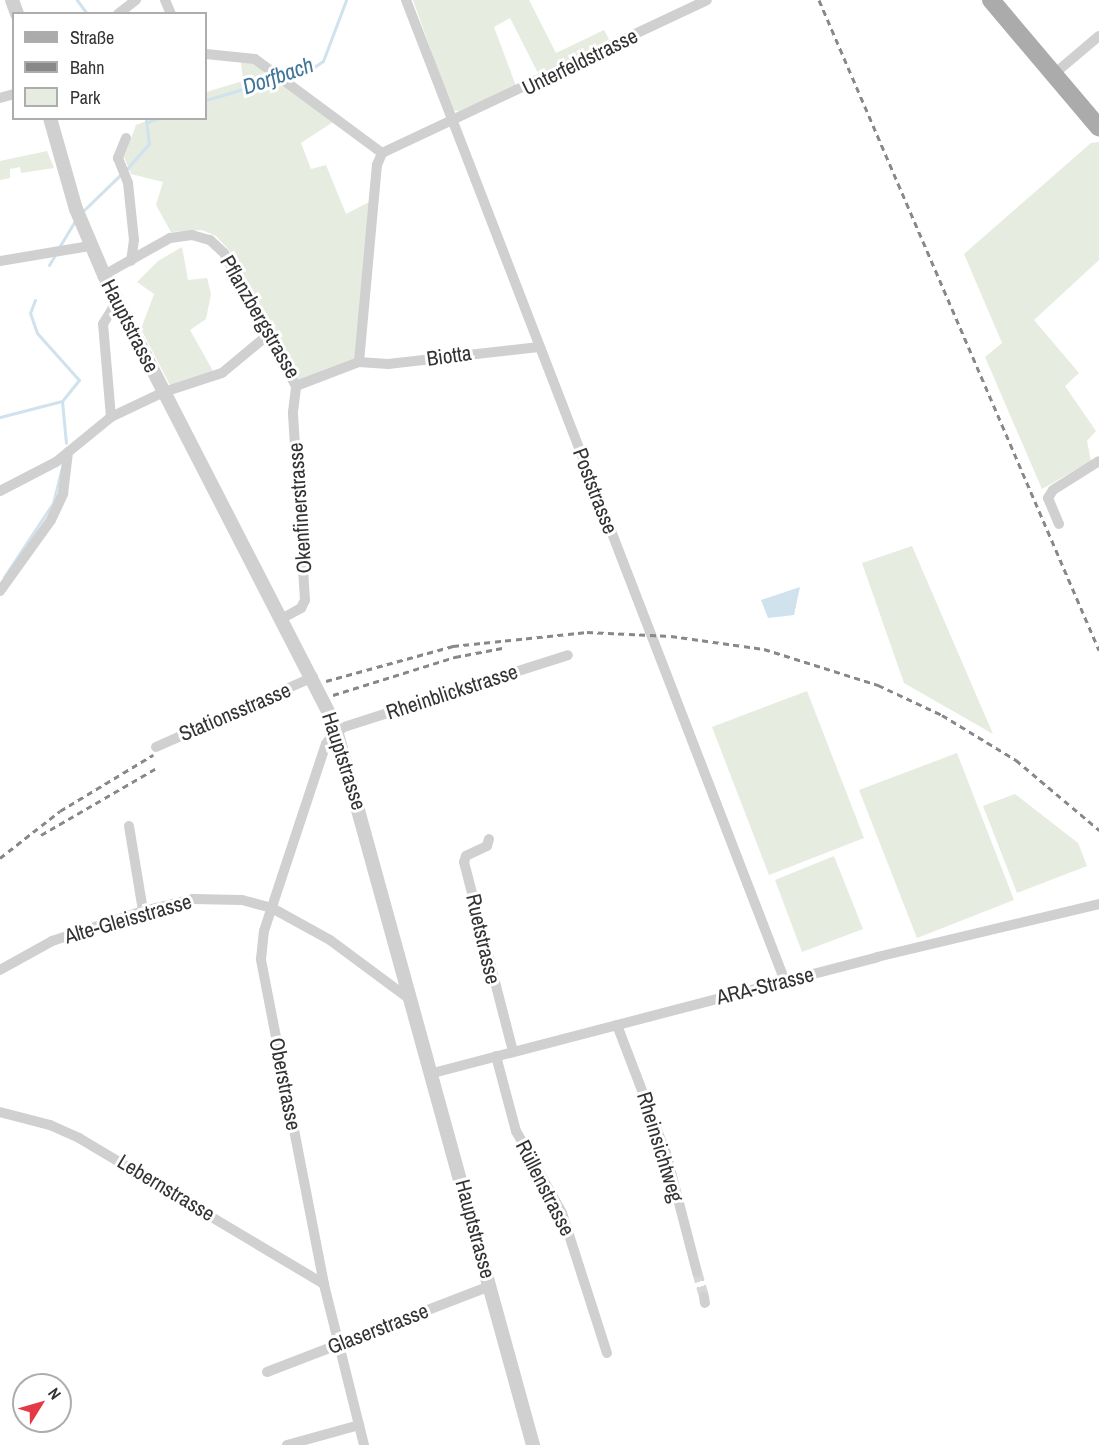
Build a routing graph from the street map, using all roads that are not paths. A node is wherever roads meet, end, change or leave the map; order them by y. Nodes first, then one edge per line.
1 (136, 0) edge
2 (406, 0) edge
3 (707, 0) edge
4 (991, 0) edge
5 (121, 12) edge
6 (1099, 36) edge
7 (207, 54) edge
8 (1054, 74) junction
9 (53, 120) edge
10 (452, 122) junction
11 (1099, 128) edge
12 (126, 138) dead end
13 (382, 153) junction
14 (90, 246) junction
15 (0, 261) edge
16 (131, 261) junction
17 (104, 275) junction
18 (117, 302) junction
19 (269, 334) junction
20 (539, 346) junction
21 (359, 362) junction
22 (296, 386) junction
23 (164, 392) junction
24 (111, 417) junction
25 (68, 452) junction
26 (1099, 461) edge
27 (0, 491) edge
28 (1059, 524) dead end
29 (0, 589) edge
30 (283, 618) junction
31 (568, 655) dead end
32 (314, 676) junction
33 (338, 732) junction
34 (156, 747) dead end
35 (129, 826) dead end
36 (489, 839) dead end
37 (1099, 904) edge
38 (272, 908) junction
39 (143, 911) junction
40 (0, 969) edge
41 (785, 981) junction
42 (413, 1002) junction
43 (617, 1025) junction
44 (513, 1052) junction
45 (496, 1056) junction
46 (433, 1073) junction
47 (0, 1112) edge
48 (697, 1272) tunnel mouth
49 (324, 1284) junction
50 (490, 1286) junction
51 (336, 1344) junction
52 (607, 1353) dead end
53 (267, 1372) dead end
54 (359, 1425) junction
55 (287, 1445) edge
56 (364, 1445) edge
57 (533, 1445) edge

1 - 5 street
2 - 10 street, Poststrasse
3 - 10 street, Unterfeldstrasse
4 - 8 main road
6 - 8 street
7 - 13 street
8 - 11 main road
9 - 14 street, Hauptstrasse
10 - 13 street, Unterfeldstrasse
10 - 20 street, Poststrasse
12 - 16 street
13 - 21 street
14 - 15 street
14 - 17 street, Hauptstrasse
16 - 17 street, Pflanzbergstrasse
16 - 19 street, Pflanzbergstrasse
17 - 18 street, Hauptstrasse
18 - 23 street, Hauptstrasse
18 - 24 street
19 - 22 street, Pflanzbergstrasse
19 - 23 street
20 - 21 street, Biotta
20 - 41 street, Poststrasse
21 - 22 street, Pflanzbergstrasse
22 - 30 street, Okenfinerstrasse
23 - 24 street
23 - 30 street, Hauptstrasse
24 - 25 street
25 - 27 street
25 - 29 street
26 - 28 street
30 - 32 street, Hauptstrasse
31 - 33 street, Rheinblickstrasse
32 - 33 street, Hauptstrasse
32 - 34 street, Stationsstrasse
33 - 38 street, Oberstrasse
33 - 42 street, Hauptstrasse
35 - 39 street
36 - 44 street, Ruetstrasse
37 - 41 street, ARA-Strasse
38 - 39 street, Alte-Gleisstrasse
38 - 42 street, Alte-Gleisstrasse
38 - 49 street, Oberstrasse
39 - 40 street, Alte-Gleisstrasse
41 - 43 street, ARA-Strasse
42 - 46 street, Hauptstrasse
43 - 44 street, ARA-Strasse
43 - 48 street, Rheinsichtweg
44 - 45 street, ARA-Strasse
45 - 46 street, ARA-Strasse
45 - 52 street, Rüllenstrasse
46 - 50 street, Hauptstrasse
47 - 49 street, Lebernstrasse
49 - 51 street, Oberstrasse
50 - 51 street, Glaserstrasse
50 - 57 street, Hauptstrasse
51 - 53 street, Glaserstrasse
51 - 54 street, Oberstrasse
54 - 55 street
54 - 56 street, Oberstrasse

